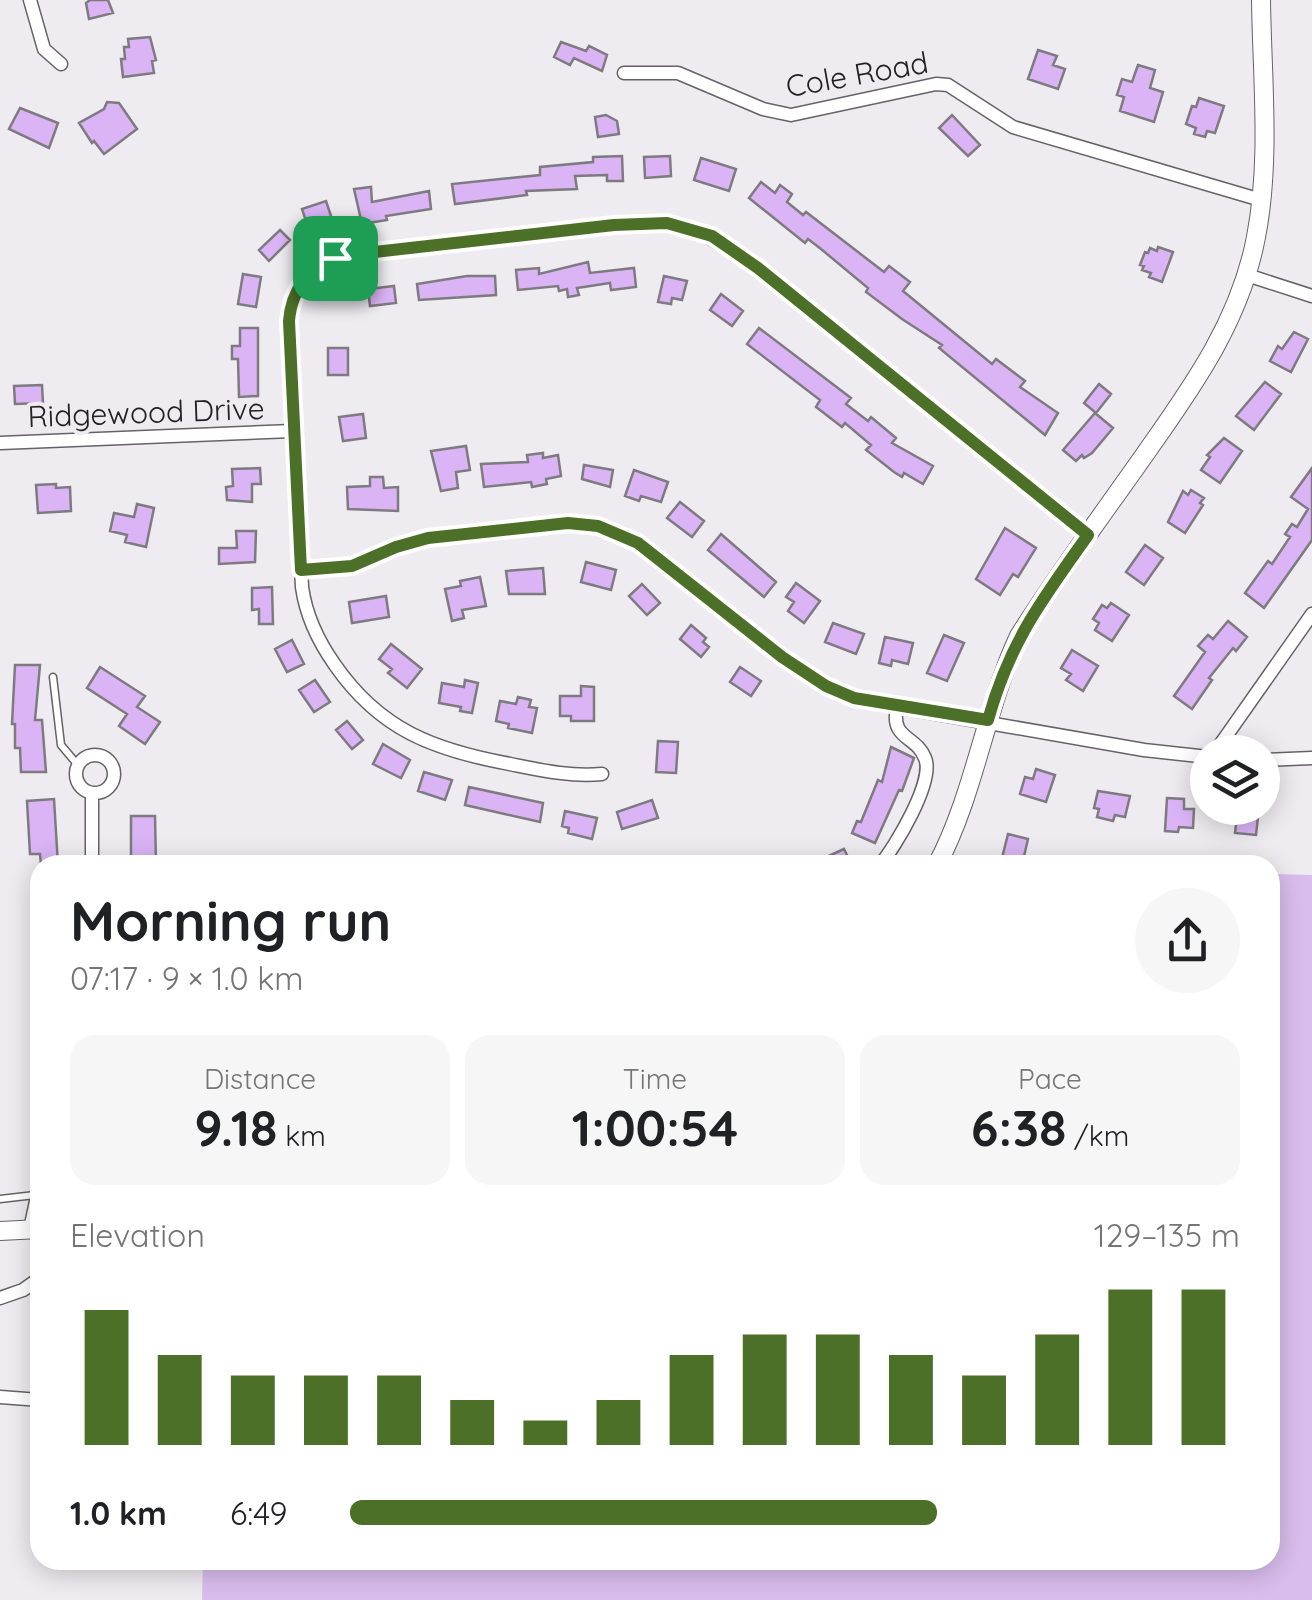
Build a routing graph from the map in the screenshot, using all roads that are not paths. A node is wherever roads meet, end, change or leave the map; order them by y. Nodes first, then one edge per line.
1 (30, 0) edge
2 (1261, 0) edge
3 (61, 64) dead end
4 (624, 74) dead end
5 (1261, 200) junction
6 (1246, 275) junction
7 (1312, 296) edge
8 (293, 431) junction
9 (0, 444) edge
10 (1088, 535) junction
11 (301, 570) junction
12 (1312, 614) edge
13 (53, 677) dead end
14 (897, 706) junction
15 (988, 720) junction
16 (1227, 735) edge
17 (1190, 755) edge
18 (1312, 758) edge
19 (1280, 759) edge
20 (78, 764) junction
21 (602, 774) dead end
22 (92, 794) junction
23 (92, 855) edge
24 (888, 855) edge
25 (941, 855) edge
26 (30, 1191) edge
27 (0, 1199) edge
28 (30, 1229) edge
29 (0, 1231) edge
30 (30, 1285) edge
31 (0, 1298) edge
32 (0, 1397) edge
33 (30, 1399) edge

1 - 3 street
2 - 5 main road
4 - 5 street, Cole Road
5 - 6 main road
6 - 7 street
6 - 10 main road
8 - 9 street, Ridgewood Drive
8 - 10 street
8 - 11 street
10 - 15 main road
11 - 14 street
11 - 21 street
12 - 16 street
13 - 20 lane
14 - 15 street
14 - 24 street
15 - 17 street
15 - 25 main road
18 - 19 street
20 - 22 street
20 - 22 street
22 - 23 street
26 - 27 lane
28 - 29 main road
30 - 31 street
32 - 33 street

